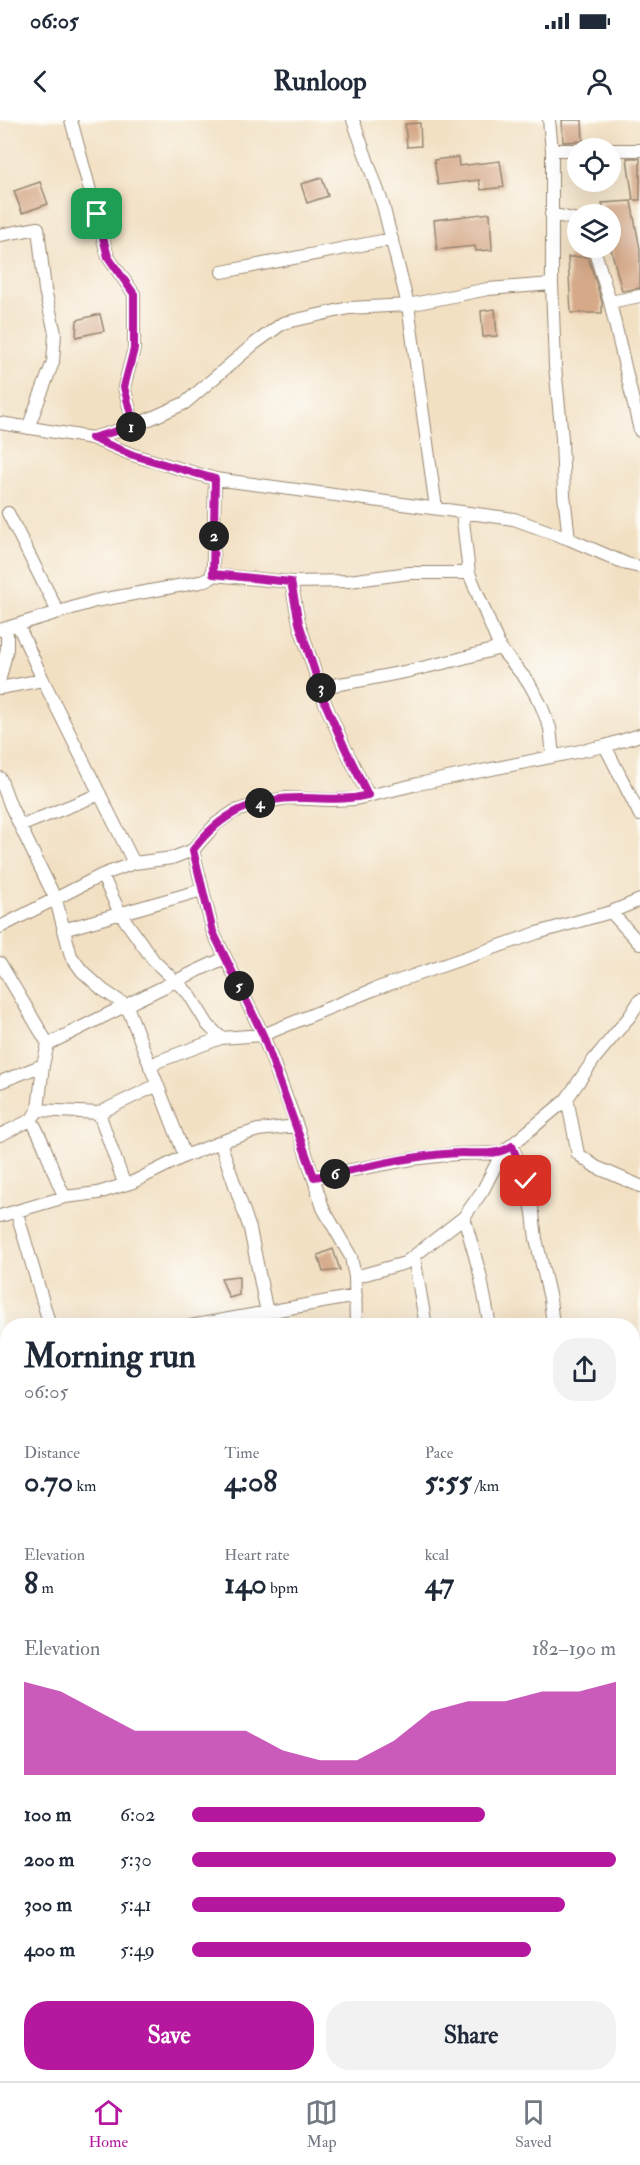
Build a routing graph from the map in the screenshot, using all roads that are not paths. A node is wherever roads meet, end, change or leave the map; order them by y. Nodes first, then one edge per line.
1 (71, 120) edge
2 (353, 120) edge
3 (549, 120) edge
4 (552, 150) junction
5 (567, 150) edge
6 (621, 150) edge
7 (640, 150) edge
8 (551, 214) junction
9 (567, 218) edge
10 (0, 235) edge
11 (392, 238) junction
12 (597, 258) edge
13 (222, 272) dead end
14 (552, 284) junction
15 (640, 296) edge
16 (610, 302) junction
17 (408, 305) junction
18 (0, 423) edge
19 (134, 426) junction
20 (28, 428) junction
21 (640, 431) edge
22 (92, 438) junction
23 (215, 479) junction
24 (435, 508) junction
25 (462, 512) junction
26 (8, 513) dead end
27 (569, 539) junction
28 (640, 567) edge
29 (470, 573) junction
30 (213, 574) junction
31 (291, 582) junction
32 (58, 612) junction
33 (9, 628) edge
34 (500, 648) junction
35 (0, 678) edge
36 (43, 680) junction
37 (321, 687) junction
38 (0, 688) edge
39 (640, 735) edge
40 (605, 746) junction
41 (553, 756) junction
42 (0, 778) edge
43 (100, 794) junction
44 (368, 795) junction
45 (5, 809) edge
46 (640, 815) edge
47 (20, 826) junction
48 (193, 850) junction
49 (134, 863) junction
50 (102, 875) junction
51 (202, 890) junction
52 (56, 900) junction
53 (640, 900) edge
54 (611, 912) junction
55 (120, 913) junction
56 (0, 927) edge
57 (63, 930) junction
58 (640, 944) edge
59 (225, 958) junction
60 (0, 963) edge
61 (174, 981) junction
62 (640, 1000) edge
63 (127, 1006) junction
64 (635, 1016) edge
65 (263, 1035) junction
66 (221, 1038) junction
67 (48, 1044) junction
68 (43, 1065) junction
69 (150, 1067) junction
70 (0, 1082) edge
71 (157, 1085) junction
72 (567, 1098) junction
73 (99, 1113) junction
74 (35, 1115) junction
75 (297, 1126) junction
76 (0, 1135) edge
77 (220, 1142) junction
78 (507, 1149) junction
79 (185, 1156) junction
80 (314, 1177) junction
81 (124, 1184) junction
82 (640, 1186) edge
83 (65, 1197) junction
84 (17, 1213) junction
85 (0, 1216) edge
86 (465, 1217) junction
87 (414, 1257) junction
88 (355, 1277) junction
89 (356, 1296) junction
90 (267, 1313) junction
91 (48, 1318) edge
92 (237, 1318) edge
93 (356, 1318) edge
94 (425, 1318) edge
95 (488, 1318) edge
96 (552, 1318) edge

1 - 19 street
2 - 11 street
3 - 4 street
4 - 5 street
4 - 8 street
6 - 7 street
8 - 9 street
8 - 14 street
10 - 20 street
11 - 13 street
11 - 17 street
12 - 16 street
14 - 17 street
14 - 27 street
15 - 16 street
16 - 21 street
17 - 19 street
17 - 24 street
18 - 20 street
19 - 22 street
20 - 22 street
22 - 23 street
23 - 24 street
23 - 30 street
24 - 25 street
25 - 27 street
25 - 29 street
26 - 32 street
27 - 28 street
29 - 31 street
29 - 34 street
30 - 31 street
30 - 32 street
31 - 37 street
32 - 33 street
33 - 35 street
33 - 36 street
34 - 37 street
34 - 41 street
36 - 38 street
36 - 43 street
37 - 44 street
39 - 40 street
40 - 41 street
40 - 46 street
41 - 44 street
42 - 45 street
43 - 47 street
43 - 49 street
44 - 48 street
45 - 47 street
47 - 52 street
48 - 49 street
48 - 51 street
49 - 50 street
50 - 52 street
50 - 55 street
51 - 55 street
51 - 59 street
52 - 56 street
52 - 57 street
53 - 54 street
54 - 58 street
54 - 65 street
55 - 57 street
55 - 61 street
57 - 63 street
59 - 61 street
59 - 65 street
60 - 67 street
61 - 63 street
61 - 66 street
62 - 64 street
63 - 67 street
63 - 69 street
64 - 72 street
65 - 66 street
65 - 75 street
66 - 69 street
67 - 68 street
68 - 70 street
68 - 74 street
69 - 71 street
71 - 73 street
71 - 79 street
72 - 78 street
72 - 82 street
73 - 74 street
73 - 81 street
74 - 76 street
74 - 83 street
75 - 77 street
75 - 80 street
77 - 79 street
77 - 90 street
78 - 80 street
78 - 86 street
78 - 96 street
79 - 81 street
80 - 88 street
81 - 83 street
83 - 84 street
84 - 85 street
84 - 91 street
86 - 87 street
86 - 95 street
87 - 88 street
87 - 94 street
88 - 89 street
89 - 90 street
89 - 93 street
90 - 92 street

